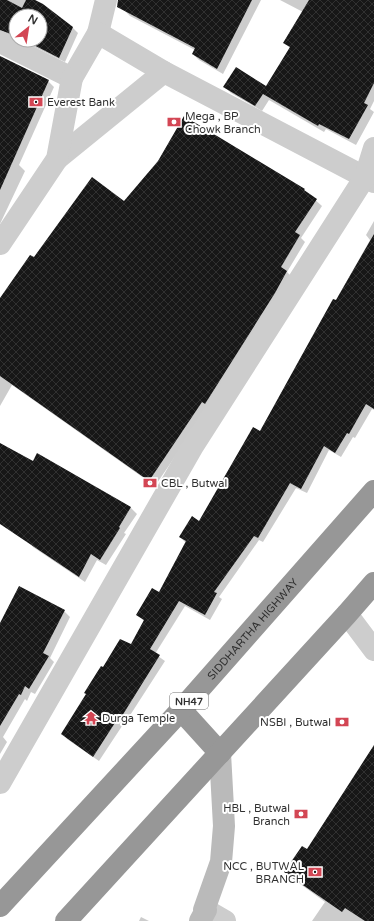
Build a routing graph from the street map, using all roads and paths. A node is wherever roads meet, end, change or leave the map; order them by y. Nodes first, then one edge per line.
1 (106, 0) edge
2 (98, 33) junction
3 (0, 42) edge
4 (164, 72) junction
5 (72, 78) junction
6 (374, 148) edge
7 (58, 159) junction
8 (369, 179) edge
9 (0, 244) edge
10 (374, 491) edge
11 (374, 583) edge
12 (347, 614) junction
13 (374, 650) edge
14 (181, 710) junction
15 (220, 753) junction
16 (0, 783) edge
17 (0, 906) edge
18 (203, 916) edge
19 (66, 921) edge
20 (225, 921) edge

1 - 2 street
2 - 4 street
2 - 5 street
3 - 5 street
4 - 7 street
4 - 8 street
5 - 7 street
6 - 8 street
7 - 9 street
8 - 16 street
10 - 14 highway, SIDDHARTHA HIGHWAY / NH47
11 - 12 highway
12 - 13 street
12 - 15 highway
14 - 15 highway
14 - 17 highway, SIDDHARTHA HIGHWAY / NH47
15 - 18 street
15 - 19 highway
18 - 20 street

